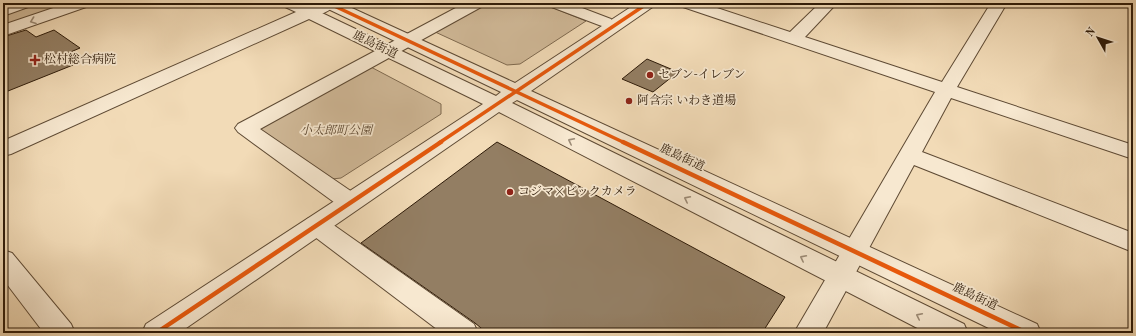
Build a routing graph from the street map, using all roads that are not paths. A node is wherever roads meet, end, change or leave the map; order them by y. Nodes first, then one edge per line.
1 (25, 3) edge
2 (82, 3) edge
3 (289, 3) edge
4 (328, 3) edge
5 (477, 3) edge
6 (555, 3) edge
7 (648, 3) edge
8 (686, 3) edge
9 (829, 3) edge
10 (999, 3) edge
11 (3, 10) edge
12 (308, 12) junction
13 (605, 22) dead end
14 (3, 31) edge
15 (793, 39) junction
16 (408, 40) junction
17 (386, 51) junction
18 (946, 90) junction
19 (506, 97) junction
20 (3, 149) edge
21 (1133, 152) edge
22 (909, 155) junction
23 (350, 202) junction
24 (316, 225) junction
25 (1133, 244) edge
26 (854, 251) junction
27 (3, 260) edge
28 (840, 277) junction
29 (61, 333) edge
30 (156, 333) edge
31 (464, 333) edge
32 (808, 333) edge
33 (954, 333) edge
34 (1028, 333) edge

1 - 11 street
2 -> 14 street
3 - 12 street, 鹿島街道
4 - 12 street
4 - 16 street, 鹿島街道
5 - 16 street
6 - 13 street
7 - 19 street
8 - 15 street
9 - 15 street
10 - 18 street
12 - 17 street, 鹿島街道
12 - 20 street
15 - 18 street
16 - 17 street
16 - 19 street, 鹿島街道
17 - 19 street, 鹿島街道
17 - 23 street
18 - 21 street
18 - 22 street
19 - 23 street
19 - 26 street, 鹿島街道
28 -> 19 street, 鹿島街道
22 - 25 street
22 - 26 street
23 - 24 street
24 - 30 street
24 - 31 street
26 - 28 street
26 - 34 street, 鹿島街道
27 - 29 street
28 - 32 street
33 -> 28 street, 鹿島街道

